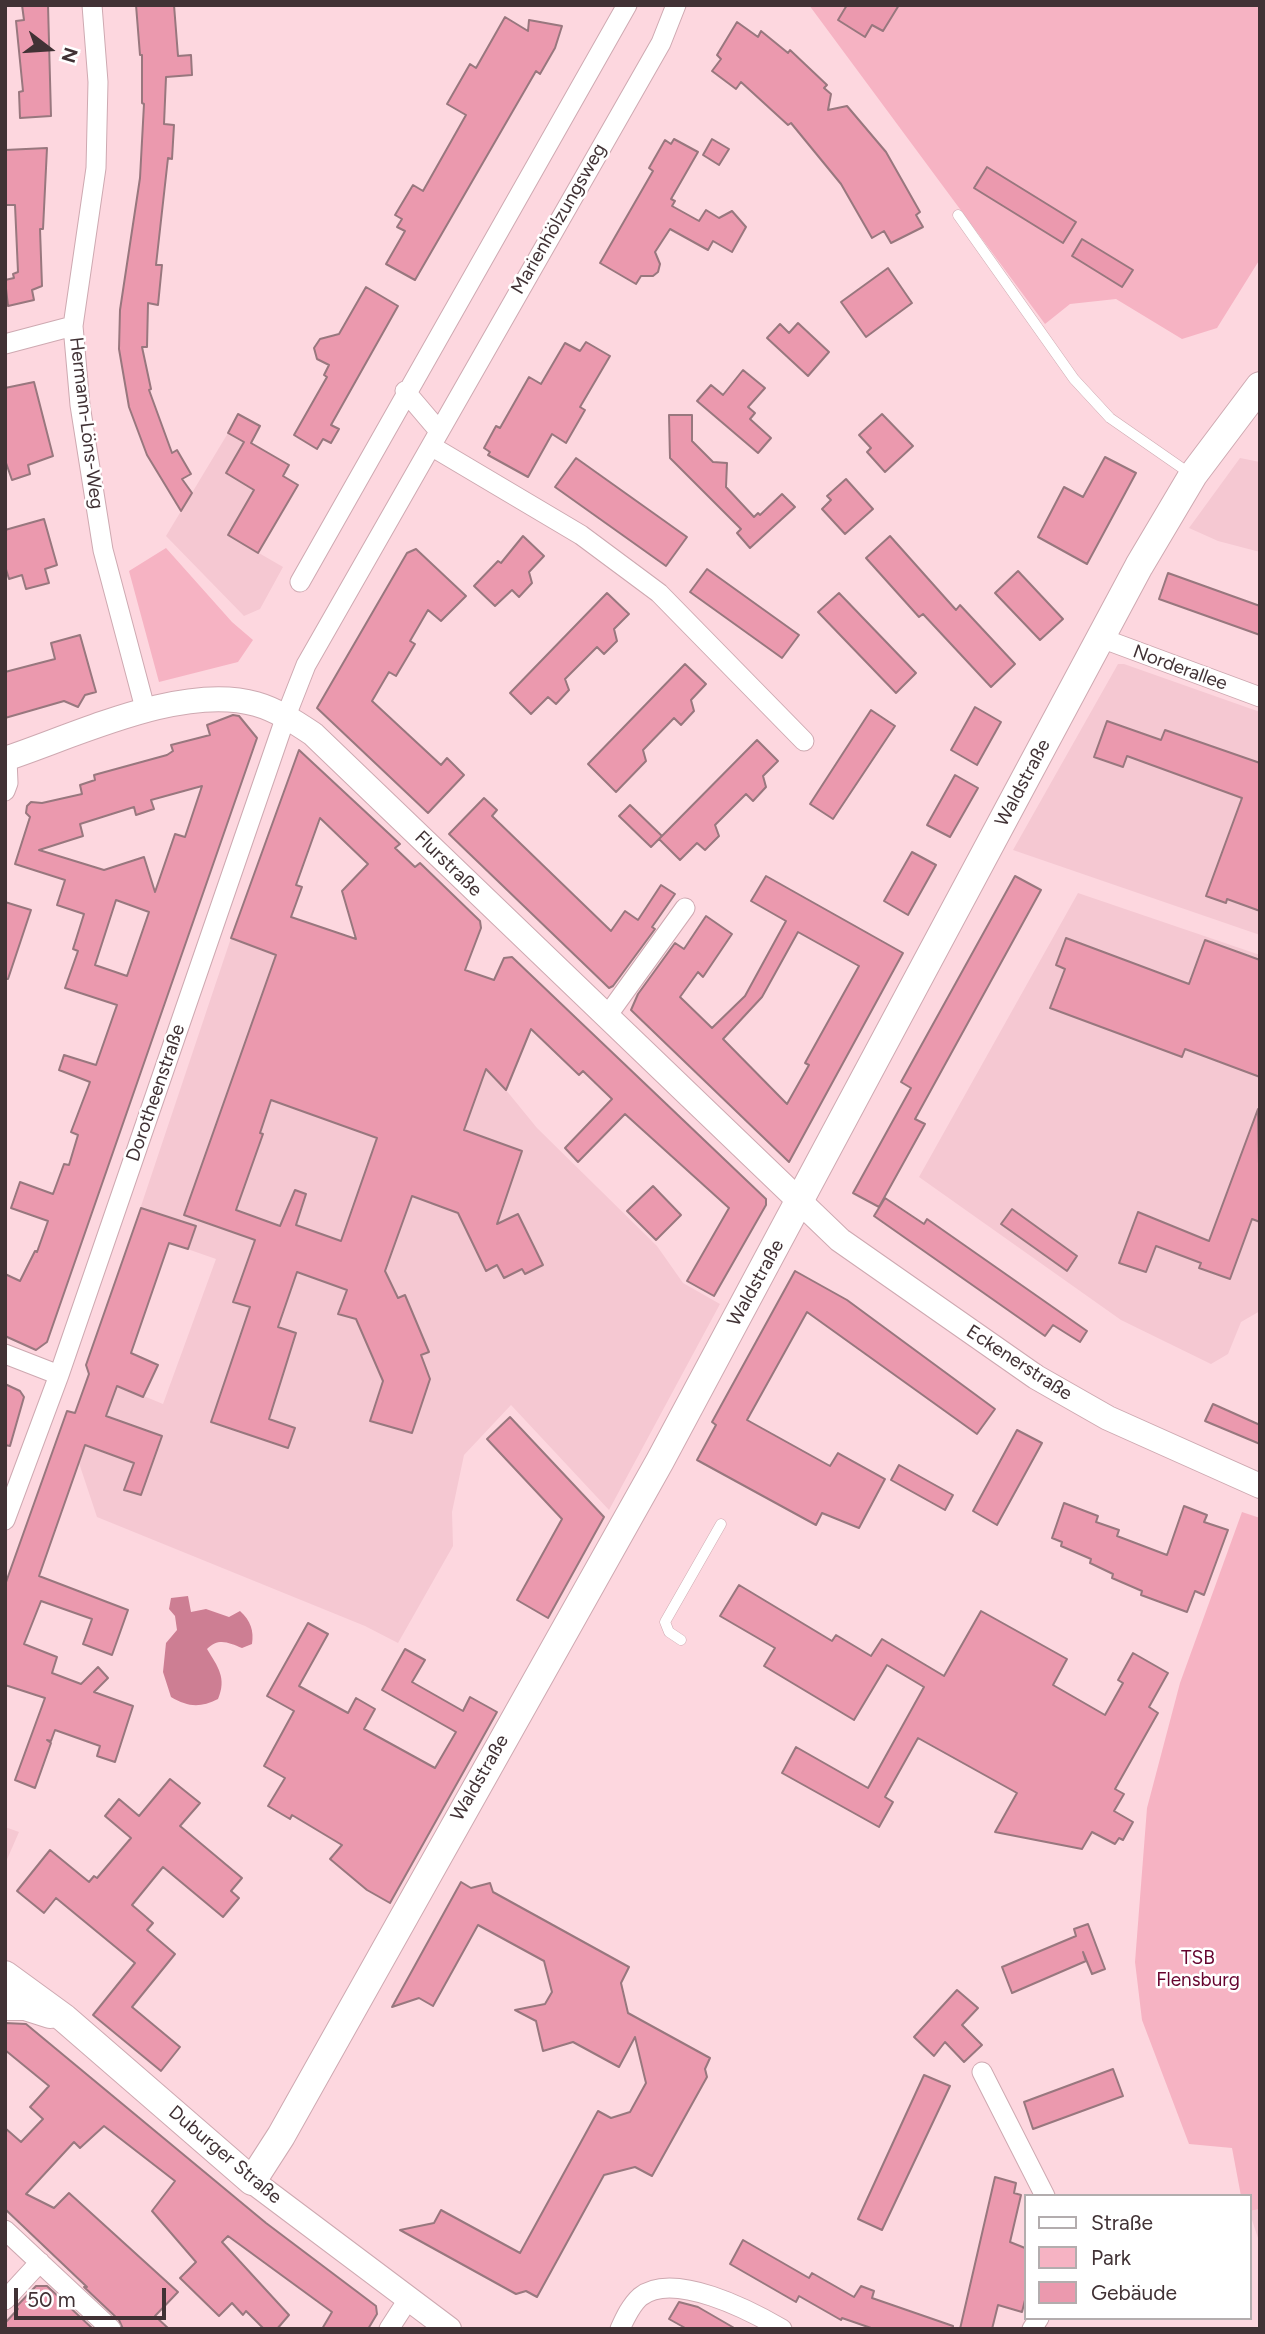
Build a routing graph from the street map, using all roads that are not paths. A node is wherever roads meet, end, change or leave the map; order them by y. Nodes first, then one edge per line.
1 (92, 5) edge
2 (627, 5) edge
3 (676, 5) edge
4 (958, 215) dead end
5 (73, 326) junction
6 (5, 344) edge
7 (1260, 386) edge
8 (405, 391) junction
9 (435, 439) junction
10 (1193, 475) junction
11 (300, 582) dead end
12 (1101, 638) junction
13 (306, 666) joint
14 (1260, 697) edge
15 (146, 712) junction
16 (286, 716) junction
17 (804, 741) dead end
18 (6, 759) edge
19 (5, 791) edge
20 (685, 908) dead end
21 (607, 1016) junction
22 (800, 1203) junction
23 (5, 1354) edge
24 (59, 1375) junction
25 (1260, 1486) edge
26 (5, 1520) edge
27 (721, 1524) dead end
28 (681, 1640) dead end
29 (5, 1975) edge
30 (5, 2006) edge
31 (64, 2018) junction
32 (982, 2072) dead end
33 (252, 2181) junction
34 (1044, 2194) edge
35 (5, 2230) edge
36 (40, 2262) junction
37 (410, 2298) junction
38 (5, 2300) edge
39 (111, 2329) edge
40 (389, 2329) edge
41 (449, 2329) edge
42 (620, 2329) edge
43 (782, 2329) edge

1 - 5 street, Hermann-Löns-Weg
2 - 8 street
3 - 9 street, Marienhölzungsweg
4 - 10 lane
5 - 6 street
5 - 15 street, Hermann-Löns-Weg
7 - 10 main road, Waldstraße
8 - 9 street
8 - 11 street
9 - 13 street, Marienhölzungsweg
9 - 17 street
10 - 12 main road, Waldstraße
12 - 14 street, Norderallee
12 - 22 main road, Waldstraße
13 - 16 street, Dorotheenstraße
15 - 16 street
15 - 18 street
16 - 21 street, Flurstraße
16 - 24 street, Dorotheenstraße
18 - 19 street
20 - 21 street
21 - 22 street, Flurstraße
22 - 25 street, Eckenerstraße
22 - 33 main road, Waldstraße
23 - 24 street
24 - 26 street, Dorotheenstraße
27 - 28 lane
29 - 31 main road, Duburger Straße
30 - 31 main road
31 - 33 main road, Duburger Straße
32 - 34 street
33 - 37 street, Duburger Straße
35 - 36 street
36 - 38 street
36 - 39 street
37 - 40 street
37 - 41 street, Duburger Straße
42 - 43 street

